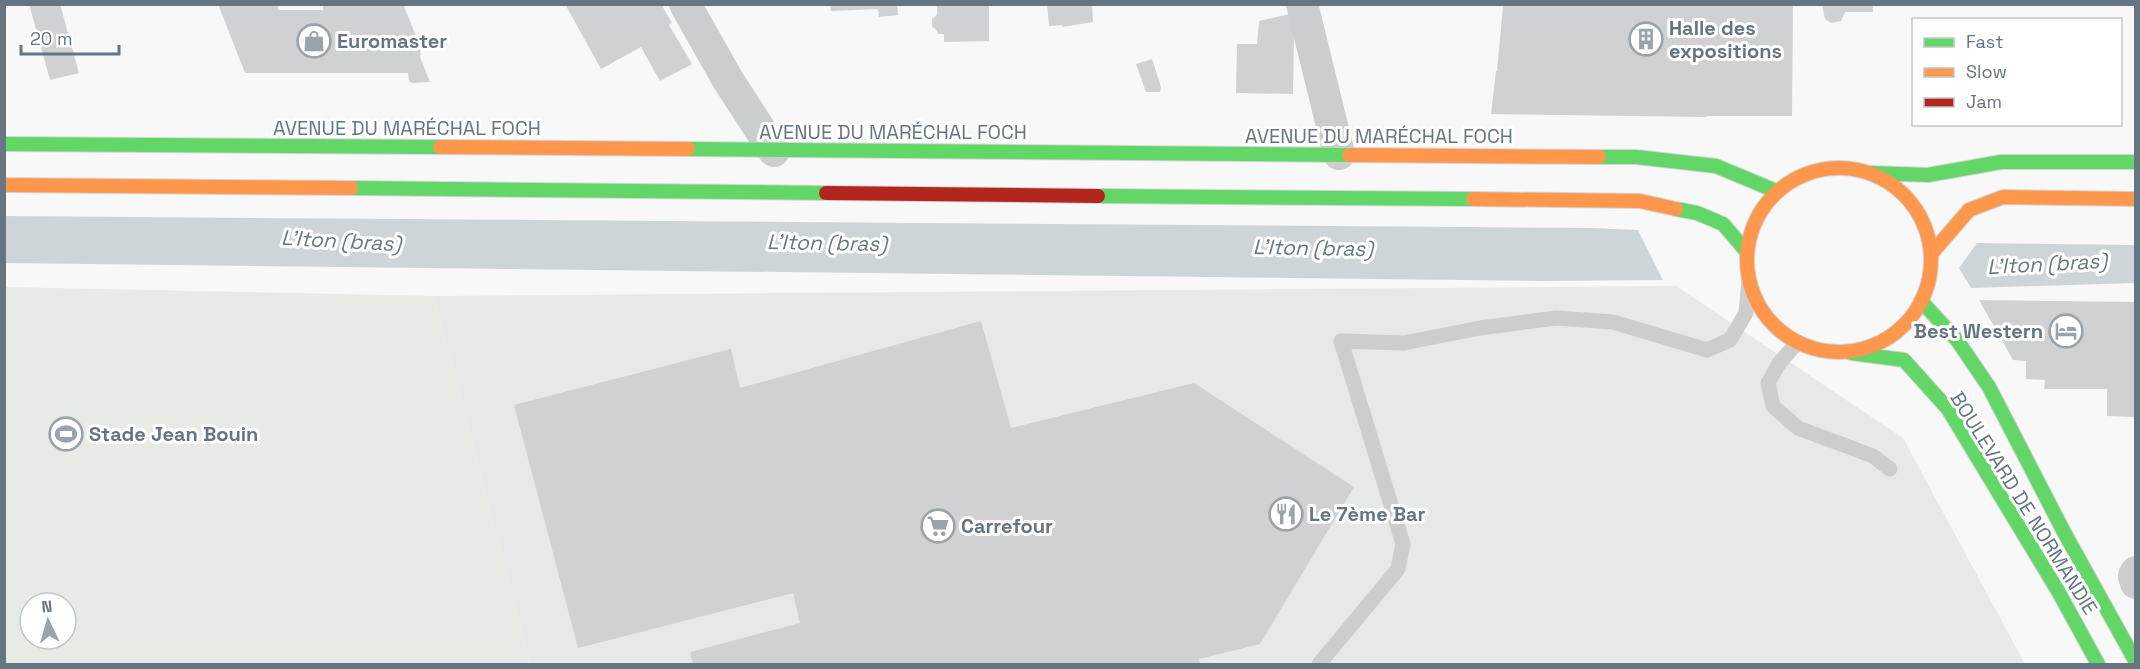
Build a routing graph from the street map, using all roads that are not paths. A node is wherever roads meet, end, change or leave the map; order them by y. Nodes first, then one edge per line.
1 (685, 4) edge
2 (1302, 4) edge
3 (4, 144) edge
4 (774, 151) junction
5 (1340, 154) junction
6 (2136, 162) edge
7 (1869, 172) junction
8 (4, 185) edge
9 (1776, 191) junction
10 (2136, 199) edge
11 (1746, 252) junction
12 (1931, 254) junction
13 (1749, 280) junction
14 (1921, 301) junction
15 (1798, 342) junction
16 (1840, 352) junction
17 (1890, 470) dead end
18 (2136, 572) edge
19 (2136, 583) edge
20 (2058, 591) junction
21 (2136, 662) edge
22 (1319, 664) edge
23 (2086, 664) edge
24 (2098, 664) edge

1 - 4 street
2 - 5 street
3 - 4 main road, AVENUE DU MARÉCHAL FOCH
4 - 5 main road, AVENUE DU MARÉCHAL FOCH
5 - 9 main road, AVENUE DU MARÉCHAL FOCH
6 - 7 main road
7 - 9 main road
7 - 12 main road
8 - 11 main road
9 - 11 main road
10 - 12 main road
11 - 13 main road
12 - 14 main road
13 - 15 main road
13 - 22 lane
14 - 16 main road
14 - 21 main road, BOULEVARD DE NORMANDIE
15 - 16 main road
15 - 17 lane
16 - 20 main road, BOULEVARD DE NORMANDIE
18 - 19 street
20 - 23 lane
20 - 24 main road, BOULEVARD DE NORMANDIE

